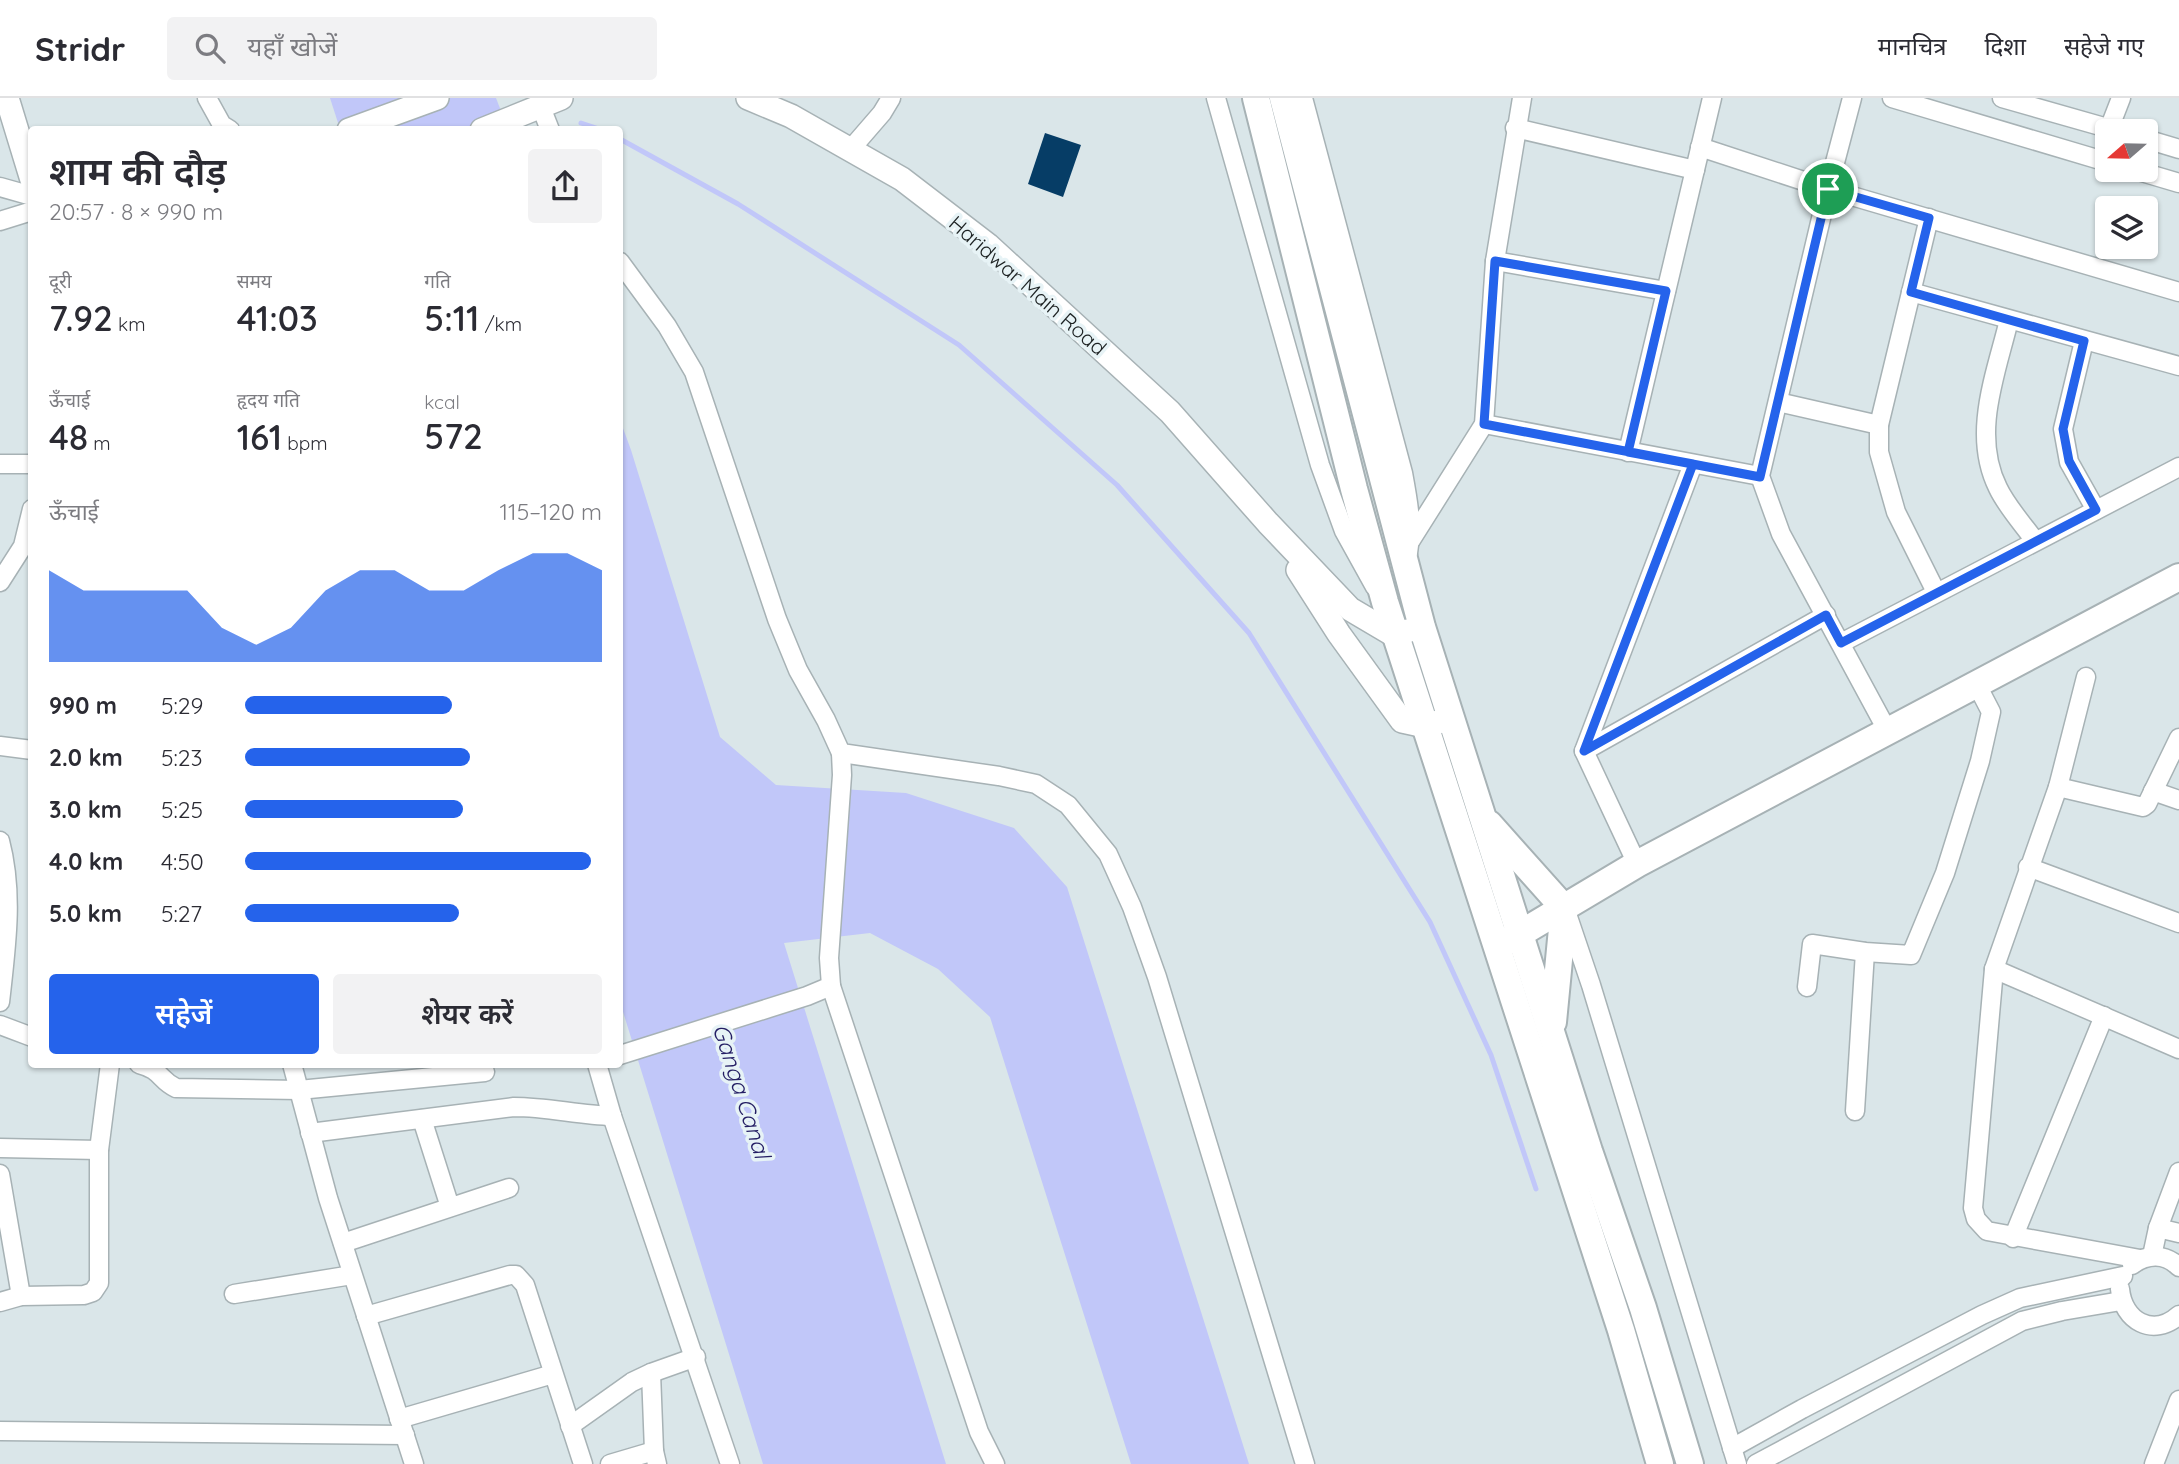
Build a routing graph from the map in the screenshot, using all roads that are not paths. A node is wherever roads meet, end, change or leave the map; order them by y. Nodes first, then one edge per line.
1 (7, 98) edge
2 (207, 98) edge
3 (437, 98) edge
4 (748, 98) edge
5 (891, 98) edge
6 (1216, 98) edge
7 (1256, 98) edge
8 (1283, 98) edge
9 (1303, 98) edge
10 (1522, 98) edge
11 (1712, 98) edge
12 (1852, 98) edge
13 (1892, 98) edge
14 (2003, 98) edge
15 (2121, 98) edge
16 (544, 106) edge
17 (2116, 119) edge
18 (2095, 125) edge
19 (224, 126) edge
20 (360, 126) edge
21 (492, 126) edge
22 (549, 126) edge
23 (1516, 128) junction
24 (2158, 143) edge
25 (1700, 147) junction
26 (2179, 149) edge
27 (850, 150) junction
28 (2095, 158) edge
29 (28, 167) edge
30 (1695, 170) junction
31 (2158, 177) edge
32 (2179, 183) edge
33 (0, 187) edge
34 (1828, 189) junction
35 (28, 195) edge
36 (28, 212) edge
37 (1929, 218) junction
38 (0, 221) edge
39 (1495, 261) junction
40 (623, 266) edge
41 (1666, 291) junction
42 (1911, 292) junction
43 (2179, 292) edge
44 (2009, 320) junction
45 (2084, 341) junction
46 (2179, 366) edge
47 (1778, 402) junction
48 (1484, 424) junction
49 (1879, 425) junction
50 (1628, 452) junction
51 (0, 464) edge
52 (28, 464) edge
53 (1693, 464) junction
54 (2179, 467) edge
55 (1760, 477) junction
56 (2096, 510) junction
57 (1268, 523) junction
58 (28, 525) edge
59 (1411, 540) junction
60 (2035, 541) junction
61 (1406, 568) junction
62 (2179, 577) edge
63 (0, 582) edge
64 (1937, 592) junction
65 (1385, 602) junction
66 (1826, 615) junction
67 (1422, 626) junction
68 (1394, 635) junction
69 (1841, 643) junction
70 (2086, 677) dead end
71 (1978, 685) junction
72 (1451, 718) junction
73 (1425, 726) junction
74 (1887, 730) junction
75 (2179, 738) edge
76 (0, 746) edge
77 (28, 750) edge
78 (1584, 751) junction
79 (841, 753) junction
80 (2058, 787) junction
81 (2153, 791) junction
82 (2179, 800) edge
83 (1481, 814) junction
84 (0, 841) edge
85 (1637, 864) junction
86 (2028, 867) junction
87 (1564, 908) junction
88 (2179, 923) edge
89 (1510, 940) junction
90 (1865, 952) junction
91 (1994, 968) junction
92 (831, 986) junction
93 (1807, 987) dead end
94 (0, 1002) edge
95 (2104, 1016) junction
96 (0, 1025) edge
97 (1552, 1034) junction
98 (28, 1036) edge
99 (2179, 1049) edge
100 (623, 1054) edge
101 (109, 1068) edge
102 (152, 1068) edge
103 (293, 1068) edge
104 (599, 1068) edge
105 (485, 1072) dead end
106 (299, 1090) junction
107 (1855, 1111) dead end
108 (612, 1116) junction
109 (422, 1119) junction
110 (310, 1133) junction
111 (0, 1148) edge
112 (99, 1150) junction
113 (2179, 1172) edge
114 (0, 1174) edge
115 (509, 1188) dead end
116 (450, 1207) junction
117 (2158, 1228) junction
118 (2179, 1233) edge
119 (2013, 1238) junction
120 (342, 1243) junction
121 (2146, 1258) junction
122 (2179, 1267) edge
123 (352, 1275) junction
124 (2123, 1276) junction
125 (234, 1294) dead end
126 (21, 1296) junction
127 (2121, 1301) junction
128 (0, 1302) edge
129 (2179, 1315) edge
130 (366, 1316) junction
131 (696, 1357) junction
132 (651, 1373) junction
133 (553, 1374) junction
134 (2179, 1401) edge
135 (570, 1426) junction
136 (402, 1427) junction
137 (0, 1431) edge
138 (1734, 1456) edge
139 (656, 1457) edge
140 (414, 1464) edge
141 (583, 1464) edge
142 (610, 1464) edge
143 (730, 1464) edge
144 (995, 1464) edge
145 (1305, 1464) edge
146 (1660, 1464) edge
147 (1690, 1464) edge
148 (1756, 1464) edge
149 (2154, 1464) edge

1 - 29 main road
2 - 19 street
3 - 20 main road
4 - 27 main road, Haridwar Main Road
5 - 27 street
6 - 65 street
7 - 65 highway
8 - 61 highway
9 - 59 street
10 - 23 street
11 - 25 street
12 - 34 street
13 - 28 street
14 - 18 street
15 - 17 street
16 - 21 main road
16 - 22 street
23 - 30 street
23 - 39 street
24 - 26 street
25 - 30 street
25 - 34 street
27 - 57 main road, Haridwar Main Road
30 - 41 street
31 - 32 street
33 - 35 street
34 - 37 street
34 - 47 street
36 - 38 street
37 - 42 street
37 - 43 street
39 - 41 street
39 - 48 street
40 - 79 street
41 - 50 street
42 - 44 street
42 - 49 street
44 - 45 street
44 - 60 street
45 - 46 street
45 - 56 street
47 - 49 street
47 - 55 street
48 - 50 street
48 - 59 street
49 - 64 street
50 - 53 street
51 - 52 street
53 - 55 street
53 - 78 street
54 - 56 street
55 - 66 street
56 - 60 street
57 - 68 main road, Haridwar Main Road
57 - 73 main road, Haridwar Main Road
58 - 63 street
59 - 61 street
60 - 64 street
61 - 67 highway
62 - 71 highway
64 - 69 street
65 - 68 highway
66 - 69 street
66 - 78 street
67 - 68 main road
67 - 72 highway
68 - 73 highway
69 - 74 street
70 - 80 street
71 - 74 highway
71 - 90 street
72 - 73 main road
72 - 83 highway
73 - 89 highway
74 - 85 highway
75 - 81 street
76 - 77 street
78 - 85 street
79 - 92 street
79 - 145 street
80 - 81 street
80 - 86 street
81 - 82 street
83 - 87 highway
83 - 89 highway
84 - 94 street
85 - 87 highway
86 - 88 street
86 - 91 street
87 - 89 highway
87 - 97 highway
87 - 138 street
89 - 97 highway
89 - 146 highway
90 - 93 street
90 - 107 street
91 - 95 street
91 - 119 street
92 - 100 street
92 - 144 street
95 - 99 street
95 - 119 street
96 - 98 street
97 - 147 highway
101 - 112 street
102 - 106 street
103 - 106 street
104 - 108 street
105 - 106 street
106 - 110 street
108 - 109 street
108 - 131 street
109 - 110 street
109 - 116 street
110 - 120 street
111 - 112 street
112 - 126 street
113 - 117 street
114 - 126 street
115 - 116 street
116 - 120 street
117 - 118 street
117 - 121 street
119 - 121 street
120 - 123 street
121 - 122 street
121 - 124 street
123 - 125 street
123 - 130 street
124 - 127 street
124 - 138 street
126 - 128 street
127 - 129 street
127 - 148 street
130 - 133 street
130 - 136 street
131 - 132 street
131 - 143 street
132 - 135 street
132 - 139 street
133 - 135 street
133 - 136 street
134 - 149 street
135 - 141 street
136 - 137 street
136 - 140 street
139 - 142 street

